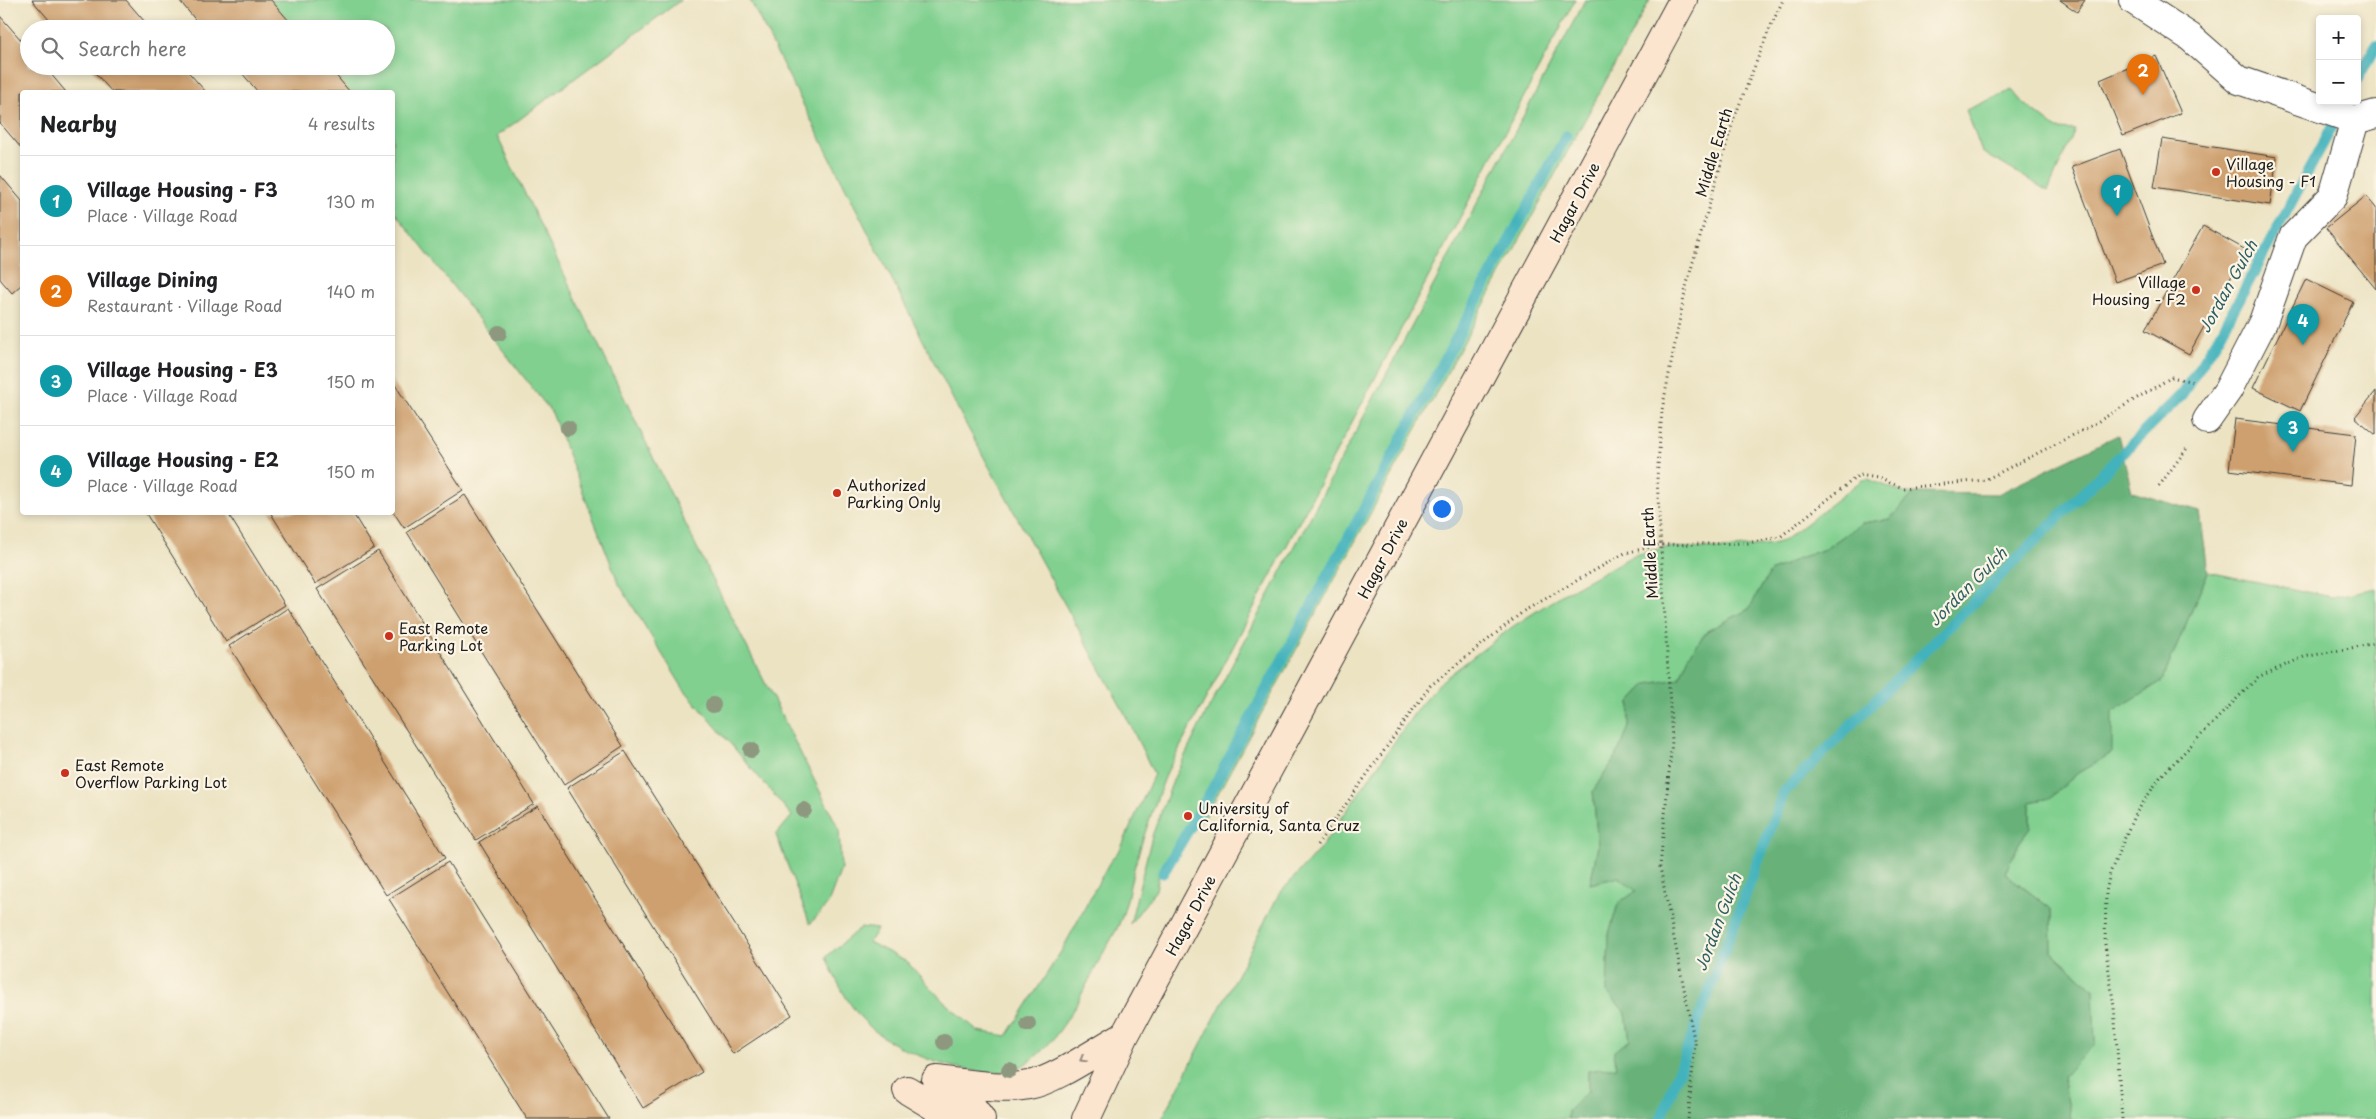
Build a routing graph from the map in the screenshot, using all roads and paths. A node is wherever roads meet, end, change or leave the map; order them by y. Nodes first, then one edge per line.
1 (1683, 0) edge
2 (1783, 0) edge
3 (2133, 0) edge
4 (2366, 117) edge
5 (2172, 377) dead end
6 (2207, 420) joint
7 (2159, 486) dead end
8 (1659, 545) junction
9 (2376, 643) edge
10 (1317, 845) dead end
11 (1125, 1035) junction
12 (927, 1119) edge
13 (955, 1119) edge
14 (981, 1119) edge
15 (1086, 1119) edge
16 (1688, 1119) edge
17 (2122, 1119) edge

1 - 11 main road, Hagar Drive
2 - 8 path, Middle Earth
3 - 4 street
4 - 6 street
5 - 8 path
6 - 7 path
8 - 10 path
8 - 16 path, Middle Earth
9 - 17 path
11 -> 14 main road
11 - 15 main road, Hagar Drive
12 - 13 main road

